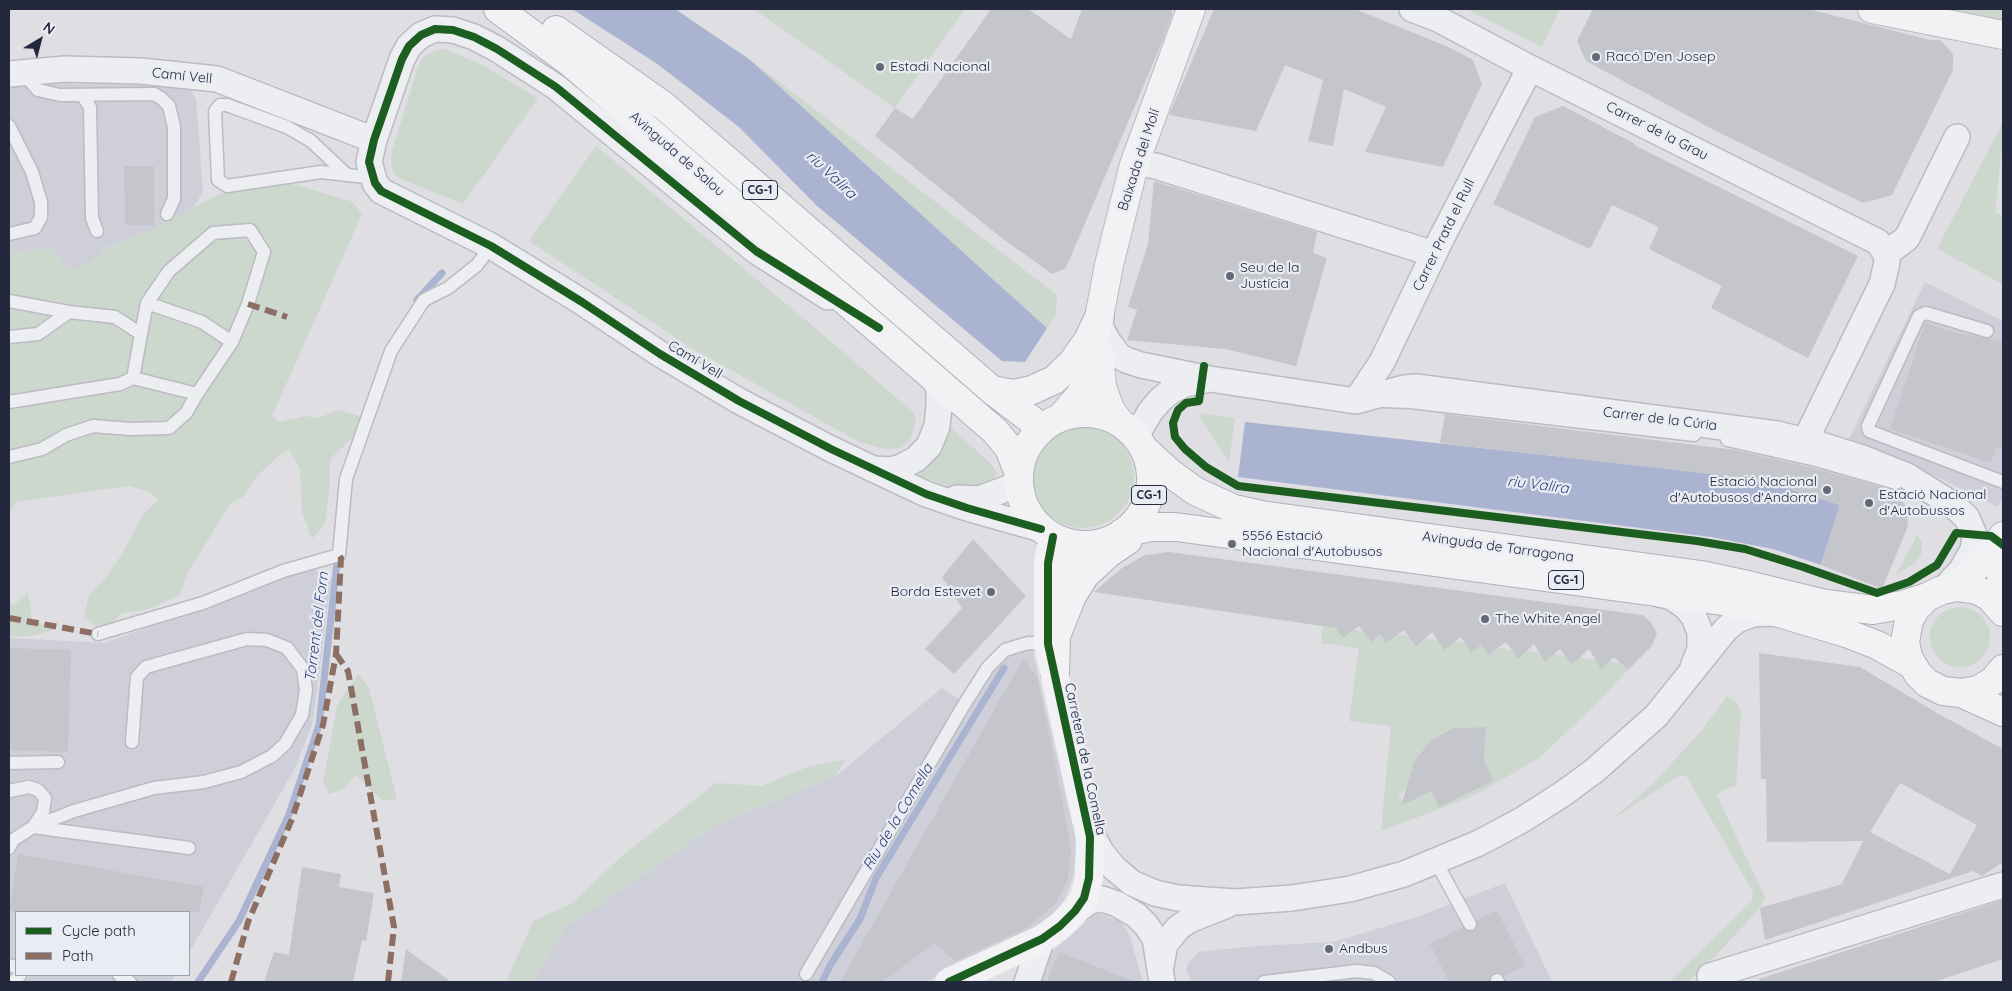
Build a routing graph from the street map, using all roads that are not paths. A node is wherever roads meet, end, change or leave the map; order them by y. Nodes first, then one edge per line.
1 (498, 9) edge
2 (514, 9) edge
3 (1191, 9) edge
4 (1412, 9) edge
5 (1872, 9) edge
6 (1924, 14) edge
7 (2003, 35) edge
8 (1530, 68) junction
9 (16, 73) edge
10 (82, 95) junction
11 (9, 126) edge
12 (1957, 137) dead end
13 (373, 161) junction
14 (1135, 163) junction
15 (347, 175) junction
16 (167, 214) dead end
17 (98, 231) dead end
18 (9, 234) edge
19 (491, 246) junction
20 (1891, 251) junction
21 (1434, 254) junction
22 (9, 301) edge
23 (147, 303) junction
24 (68, 312) junction
25 (1100, 315) junction
26 (879, 328) junction
27 (1987, 331) dead end
28 (140, 334) junction
29 (9, 337) edge
30 (232, 342) junction
31 (133, 378) junction
32 (935, 378) junction
33 (1210, 379) junction
34 (992, 390) junction
35 (197, 394) junction
36 (1356, 401) junction
37 (9, 402) edge
38 (1058, 417) junction
39 (1133, 436) junction
40 (1805, 441) junction
41 (9, 457) edge
42 (873, 469) junction
43 (1019, 479) junction
44 (2003, 482) edge
45 (926, 494) junction
46 (1952, 504) junction
47 (1176, 527) junction
48 (1047, 533) junction
49 (2003, 536) edge
50 (1112, 538) junction
51 (2003, 553) edge
52 (1942, 591) junction
53 (1651, 592) junction
54 (2003, 602) edge
55 (2003, 612) edge
56 (1779, 613) junction
57 (1048, 633) junction
58 (98, 634) dead end
59 (1911, 664) junction
60 (2003, 669) edge
61 (1055, 674) junction
62 (1691, 674) junction
63 (1961, 693) junction
64 (2003, 712) edge
65 (132, 742) dead end
66 (58, 762) dead end
67 (9, 763) edge
68 (9, 791) edge
69 (1087, 826) junction
70 (32, 827) junction
71 (9, 848) edge
72 (189, 848) dead end
73 (1436, 862) junction
74 (1132, 883) junction
75 (2003, 885) edge
76 (1235, 902) junction
77 (1075, 911) junction
78 (1470, 924) dead end
79 (1042, 939) junction
80 (806, 974) dead end
81 (1161, 975) edge
82 (1710, 976) dead end
83 (949, 982) edge
84 (1027, 982) edge
85 (1264, 982) edge
86 (1389, 982) edge

1 - 26 main road, Avinguda de Salou / CG-1
2 - 34 main road, Avinguda de Salou / CG-1
3 - 14 main road, Baixada del Molí
4 - 8 street, Carrer de la Grau
5 - 6 main road
6 - 7 main road
8 - 20 street, Carrer de la Grau
8 - 21 street, Carrer Pratd el Rull
9 - 10 lane
9 - 13 street, Camí Vell
10 - 16 lane
10 - 17 lane
11 - 18 lane
12 - 20 street
13 - 15 lane
13 - 19 street, Camí Vell
13 - 26 street
14 - 21 street
14 - 25 main road, Baixada del Molí
15 - 15 lane
19 - 42 street, Camí Vell
19 - 58 lane
20 - 40 street
21 - 36 street, Carrer Pratd el Rull
22 - 24 lane
23 - 28 lane
23 - 30 lane
23 - 30 lane
24 - 28 lane
24 - 29 lane
25 - 33 street, Carrer de la Cúria
25 - 34 main road
25 - 38 main road, Baixada del Molí
25 - 39 main road, Baixada del Molí
26 - 32 main road, Avinguda de Salou / CG-1
27 - 44 lane
28 - 31 lane
30 - 35 lane
31 - 35 lane
31 - 37 lane
32 - 42 street, Camí Vell
32 - 43 main road, Avinguda de Salou / CG-1
33 - 36 street, Carrer de la Cúria
33 - 39 street, Carrer de la Cúria
34 - 38 main road, CG-1
35 - 41 lane
36 - 40 street, Carrer de la Cúria
36 - 46 lane, Carrer de la Cúria
38 - 39 main road, CG-1
38 - 43 main road
39 - 50 main road, CG-1
39 - 52 main road, Avinguda de Tarragona / CG-1
40 - 46 street, Carrer de la Cúria
42 - 45 street, Camí Vell
43 - 45 street, Camí Vell
43 - 48 main road, CG-1
45 - 48 street, Camí Vell
46 - 52 street, Carrer de la Cúria
47 - 50 main road, Avinguda de Tarragona / CG-1
47 - 53 main road, Avinguda de Tarragona / CG-1
47 - 61 main road
48 - 50 main road, CG-1
48 - 57 main road
49 - 52 main road
50 - 57 main road
51 - 54 main road
52 - 55 main road
52 - 59 main road
53 - 56 main road, Avinguda de Tarragona / CG-1
53 - 62 street
56 - 59 main road, Avinguda de Tarragona / CG-1
56 - 62 street
57 - 61 main road
57 - 80 lane
59 - 63 main road
60 - 63 main road
61 - 69 main road, Carretera de la Comella
62 - 73 street
63 - 64 main road
65 - 70 lane
66 - 67 lane
68 - 70 lane
69 - 74 street
69 - 77 main road, Carretera de la Comella
70 - 71 lane
70 - 72 lane
73 - 76 street
73 - 78 lane
74 - 76 street
74 - 81 street
75 - 82 street
76 - 81 street
77 - 79 main road, Carretera de la Comella
77 - 81 street
79 - 83 main road, Carretera de la Comella
79 - 84 street
85 - 86 lane

